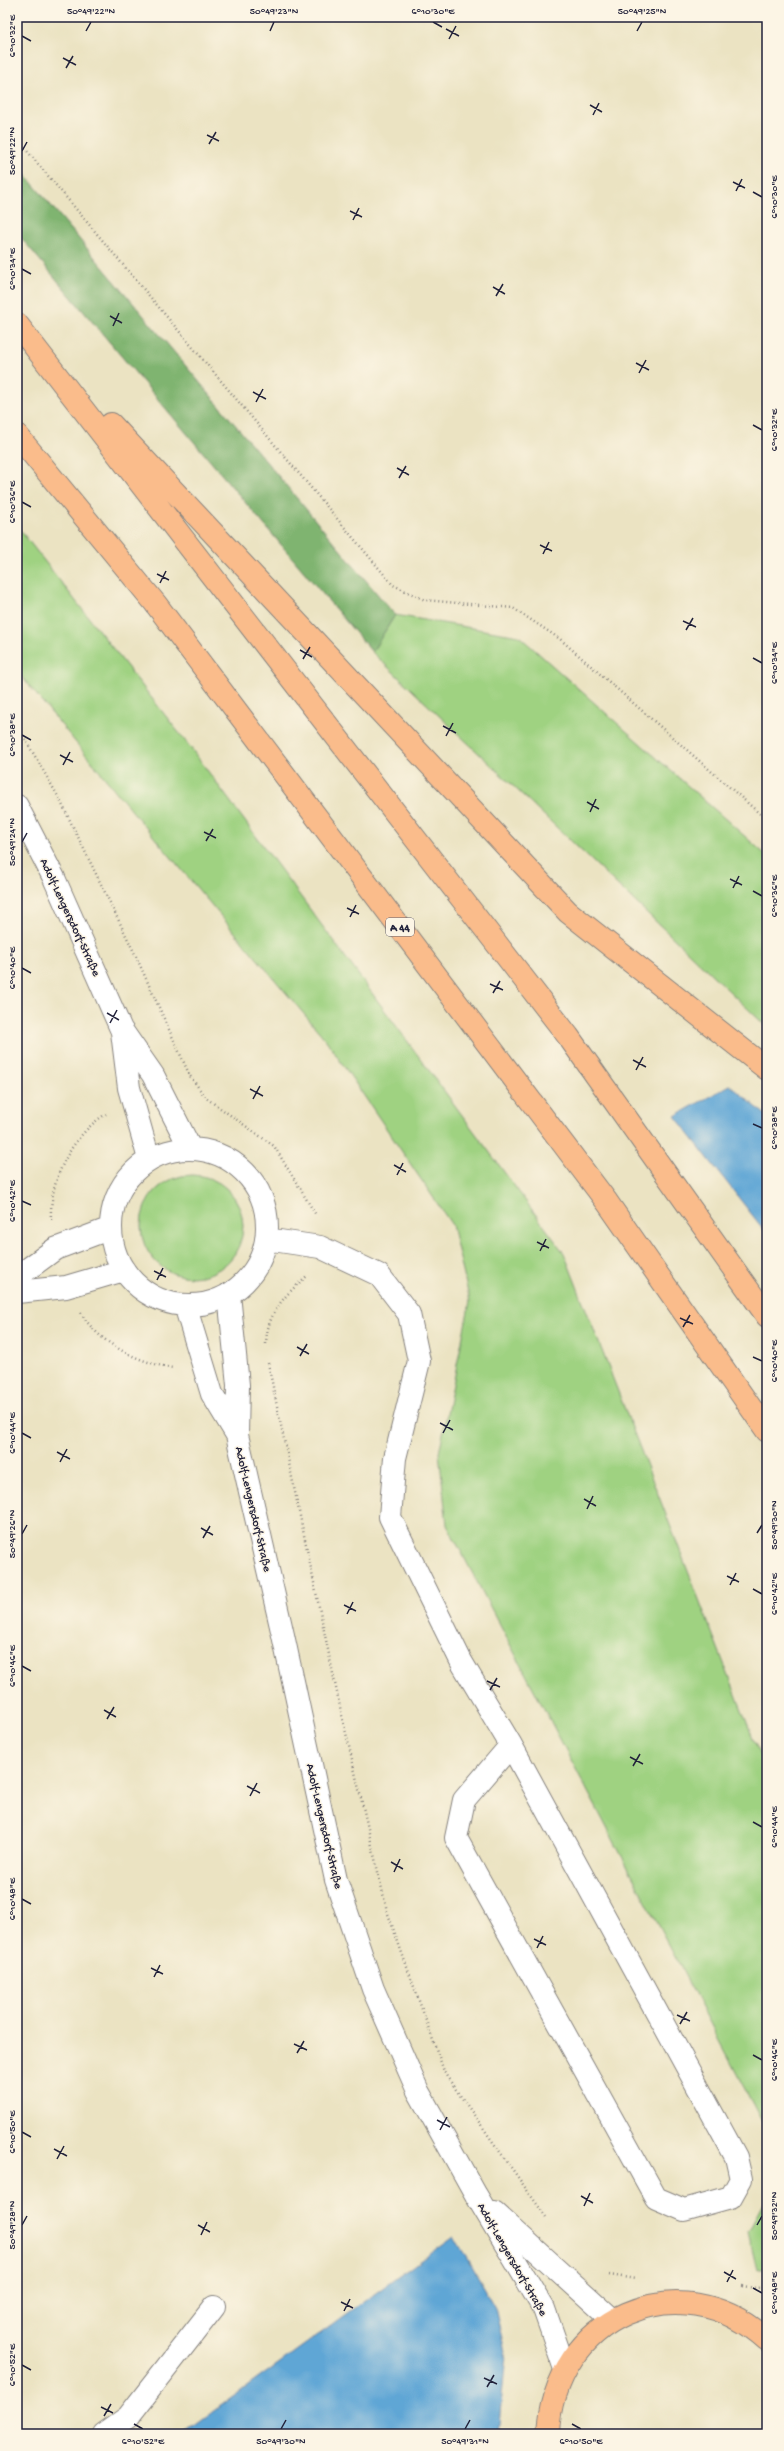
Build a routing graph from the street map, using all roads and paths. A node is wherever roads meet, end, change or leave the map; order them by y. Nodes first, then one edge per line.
1 (17, 138) edge
2 (18, 325) edge
3 (17, 434) edge
4 (17, 725) edge
5 (17, 806) edge
6 (767, 820) edge
7 (121, 1029) junction
8 (767, 1069) edge
9 (190, 1148) junction
10 (149, 1159) junction
11 (110, 1228) junction
12 (266, 1239) junction
13 (320, 1247) junction
14 (124, 1270) junction
15 (17, 1277) edge
16 (17, 1292) edge
17 (229, 1294) junction
18 (185, 1305) junction
19 (767, 1316) edge
20 (265, 1351) dead end
21 (267, 1358) dead end
22 (767, 1431) edge
23 (237, 1435) junction
24 (511, 1746) junction
25 (476, 2195) junction
26 (548, 2220) dead end
27 (214, 2307) dead end
28 (613, 2320) junction
29 (767, 2339) edge
30 (565, 2369) junction
31 (104, 2434) edge
32 (549, 2434) edge

1 - 6 path
2 - 8 main road
2 - 19 main road
3 - 22 main road, A 44
4 - 13 path
5 - 7 street, Adolf-Lengersdorf-Straße
7 - 9 street, Adolf-Lengersdorf-Straße
7 - 10 street, Adolf-Lengersdorf-Straße
9 - 10 street
9 - 12 street
10 - 11 street
11 - 14 street
11 - 15 street
12 - 13 street
12 - 17 street
13 - 20 path
13 - 24 street
14 - 16 street
14 - 18 street
17 - 18 street
17 - 23 street, Adolf-Lengersdorf-Straße
18 - 23 street, Adolf-Lengersdorf-Straße
21 - 26 path
23 - 25 street, Adolf-Lengersdorf-Straße
24 - 24 street
25 - 28 street, Adolf-Lengersdorf-Straße
25 - 30 street, Adolf-Lengersdorf-Straße
27 - 31 street
28 - 29 main road
28 - 30 main road
30 - 32 main road

